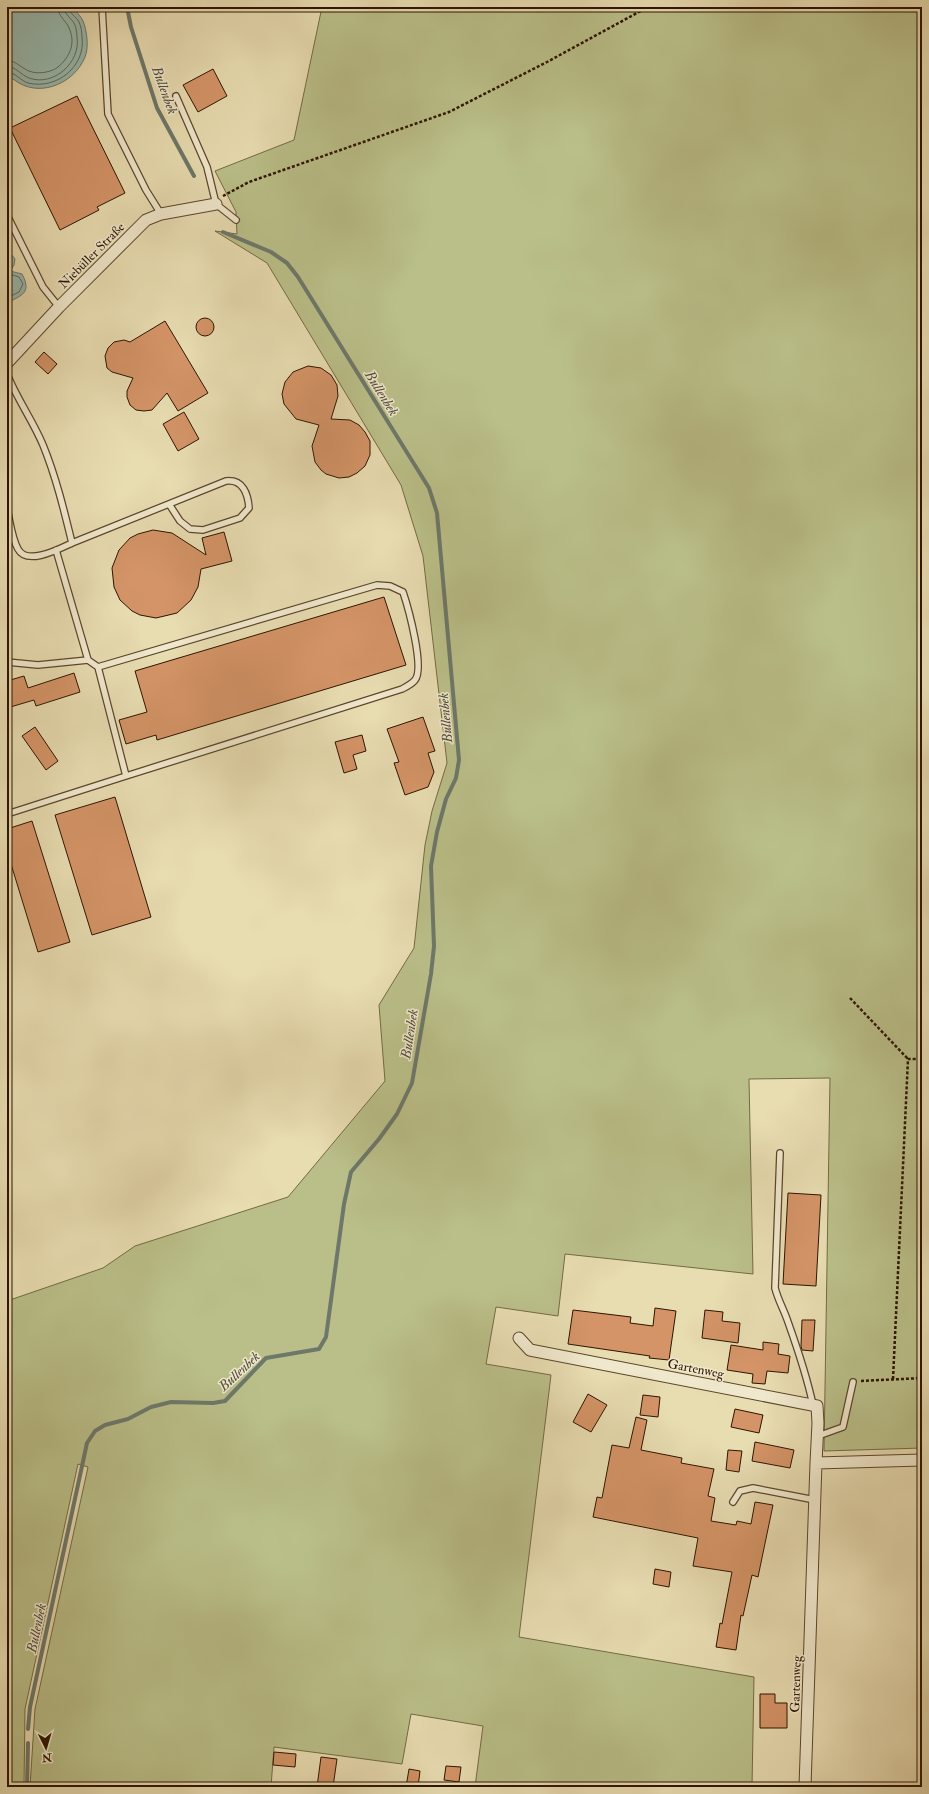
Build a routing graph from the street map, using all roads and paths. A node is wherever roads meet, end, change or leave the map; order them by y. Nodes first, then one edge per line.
1 (102, 7) edge
2 (648, 7) edge
3 (176, 96) dead end
4 (216, 204) junction
5 (162, 214) junction
6 (7, 215) edge
7 (236, 220) dead end
8 (60, 307) junction
9 (7, 363) edge
10 (7, 374) edge
11 (169, 504) junction
12 (7, 509) edge
13 (72, 543) junction
14 (56, 550) junction
15 (88, 660) junction
16 (7, 662) edge
17 (98, 667) junction
18 (126, 776) junction
19 (7, 814) edge
20 (850, 998) dead end
21 (908, 1059) junction
22 (922, 1060) edge
23 (780, 1153) dead end
24 (519, 1338) dead end
25 (922, 1378) edge
26 (893, 1379) junction
27 (853, 1382) joint
28 (814, 1405) junction
29 (818, 1436) junction
30 (922, 1460) edge
31 (816, 1463) junction
32 (815, 1500) junction
33 (732, 1502) dead end
34 (805, 1787) edge

1 - 5 lane
2 - 4 path
3 - 4 lane
4 - 5 street, Niebüller Straße
4 - 7 lane
5 - 8 street, Niebüller Straße
6 - 8 lane
8 - 9 street, Niebüller Straße
10 - 13 lane
11 - 11 lane
11 - 13 lane
12 - 14 lane
13 - 14 lane
14 - 15 lane
15 - 16 lane
15 - 17 lane
17 - 18 lane
17 - 18 lane
18 - 19 lane
20 - 21 path
21 - 22 path
21 - 26 path
23 - 28 lane
24 - 28 street, Gartenweg
25 - 26 path
26 - 27 path
27 - 29 lane
28 - 29 street, Gartenweg
29 - 31 street, Gartenweg
30 - 31 street
31 - 32 street, Gartenweg
32 - 33 lane
32 - 34 street, Gartenweg

